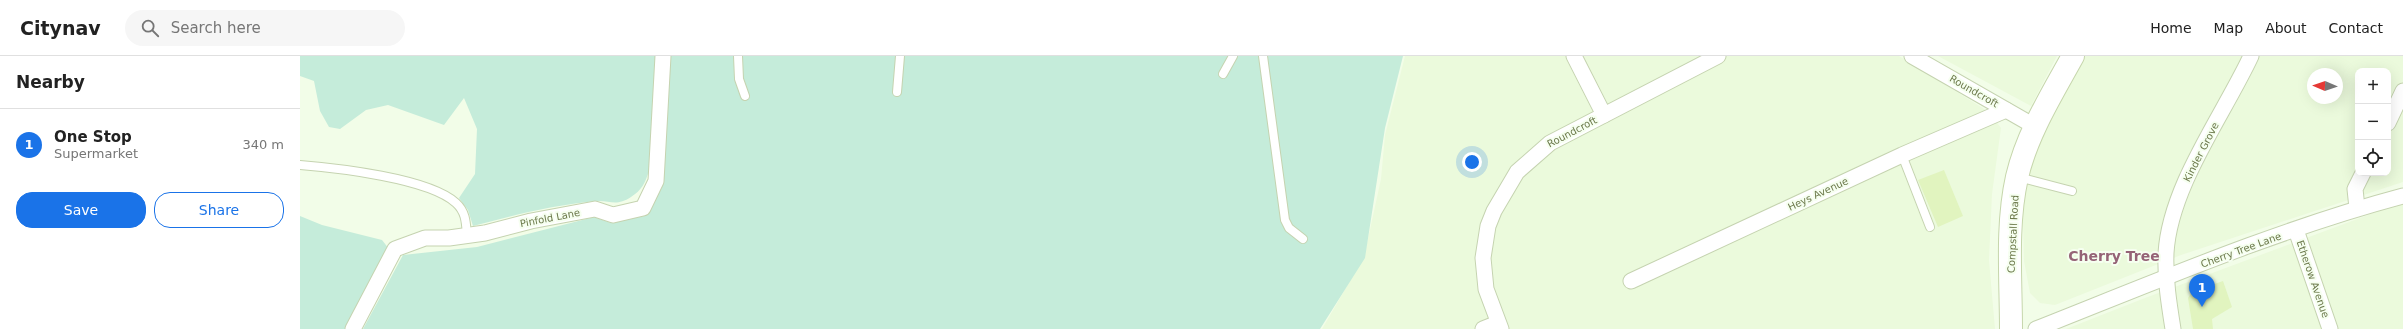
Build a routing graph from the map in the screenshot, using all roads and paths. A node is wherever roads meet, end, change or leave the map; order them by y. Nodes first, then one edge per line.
1 (663, 56) edge
2 (738, 56) edge
3 (900, 56) edge
4 (1233, 56) edge
5 (1263, 56) edge
6 (1574, 56) edge
7 (1718, 56) edge
8 (1912, 56) edge
9 (2073, 56) edge
10 (2251, 56) edge
11 (1223, 74) dead end
12 (2403, 91) edge
13 (897, 92) dead end
14 (745, 96) dead end
15 (2006, 110) junction
16 (1604, 115) junction
17 (2391, 117) edge
18 (2036, 127) junction
19 (1902, 155) junction
20 (300, 165) edge
21 (2362, 176) edge
22 (2017, 177) junction
23 (2072, 191) dead end
24 (2403, 196) edge
25 (2357, 208) junction
26 (1930, 227) dead end
27 (2296, 230) junction
28 (467, 236) junction
29 (1303, 240) dead end
30 (2166, 278) junction
31 (1631, 281) dead end
32 (1499, 326) edge
33 (353, 329) edge
34 (1483, 329) edge
35 (2011, 329) edge
36 (2036, 329) edge
37 (2172, 329) edge
38 (2330, 329) edge

1 - 28 street, Pinfold Lane
2 - 14 lane
3 - 13 lane
4 - 11 lane
5 - 29 lane
6 - 16 street
7 - 16 street, Roundcroft
8 - 15 street, Roundcroft
9 - 18 main road, Compstall Road
10 - 30 street, Kinder Grove
12 - 17 street
15 - 18 street, Roundcroft
15 - 19 street, Heys Avenue
16 - 32 street, Roundcroft
18 - 22 main road, Compstall Road
19 - 26 lane
19 - 31 street, Heys Avenue
20 - 28 lane
21 - 25 street
22 - 23 lane
22 - 35 main road, Compstall Road
24 - 25 street, Cherry Tree Lane
25 - 27 street, Cherry Tree Lane
27 - 30 street, Cherry Tree Lane
27 - 38 street, Etherow Avenue
28 - 33 street, Pinfold Lane
30 - 36 street, Cherry Tree Lane
30 - 37 street, Kinder Grove
32 - 34 street

